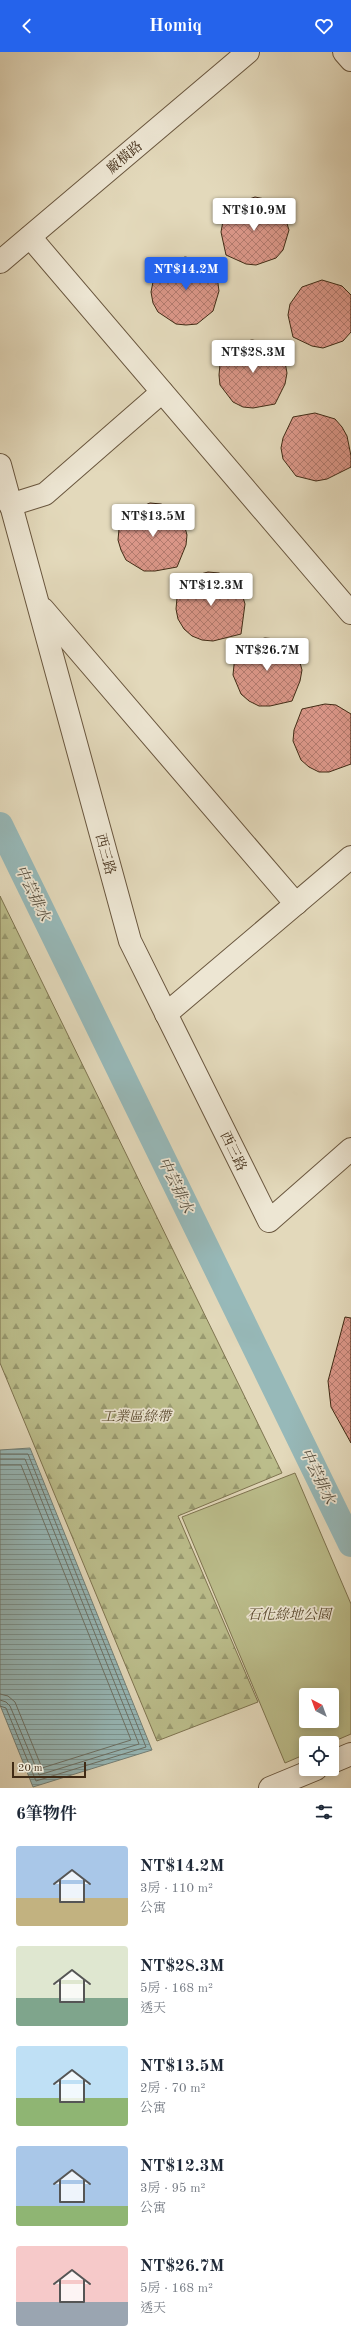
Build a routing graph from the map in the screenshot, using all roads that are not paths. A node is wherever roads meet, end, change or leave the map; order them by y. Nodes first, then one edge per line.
1 (248, 52) edge
2 (344, 52) edge
3 (351, 60) edge
4 (30, 237) junction
5 (0, 262) edge
6 (162, 392) junction
7 (0, 466) edge
8 (10, 505) junction
9 (39, 605) junction
10 (351, 613) edge
11 (351, 857) edge
12 (296, 904) junction
13 (166, 1014) junction
14 (351, 1148) edge
15 (351, 1754) edge
16 (339, 1759) edge
17 (311, 1777) edge
18 (270, 1788) edge

1 - 4 street, 廠橫路
2 - 3 street
4 - 5 street, 廠橫路
4 - 6 street
6 - 8 street
6 - 10 street
7 - 8 street, 西三路
8 - 9 street, 西三路
9 - 12 street
9 - 13 street, 西三路
11 - 12 street
12 - 13 street
13 - 14 street, 西三路
15 - 16 street
17 - 18 street

